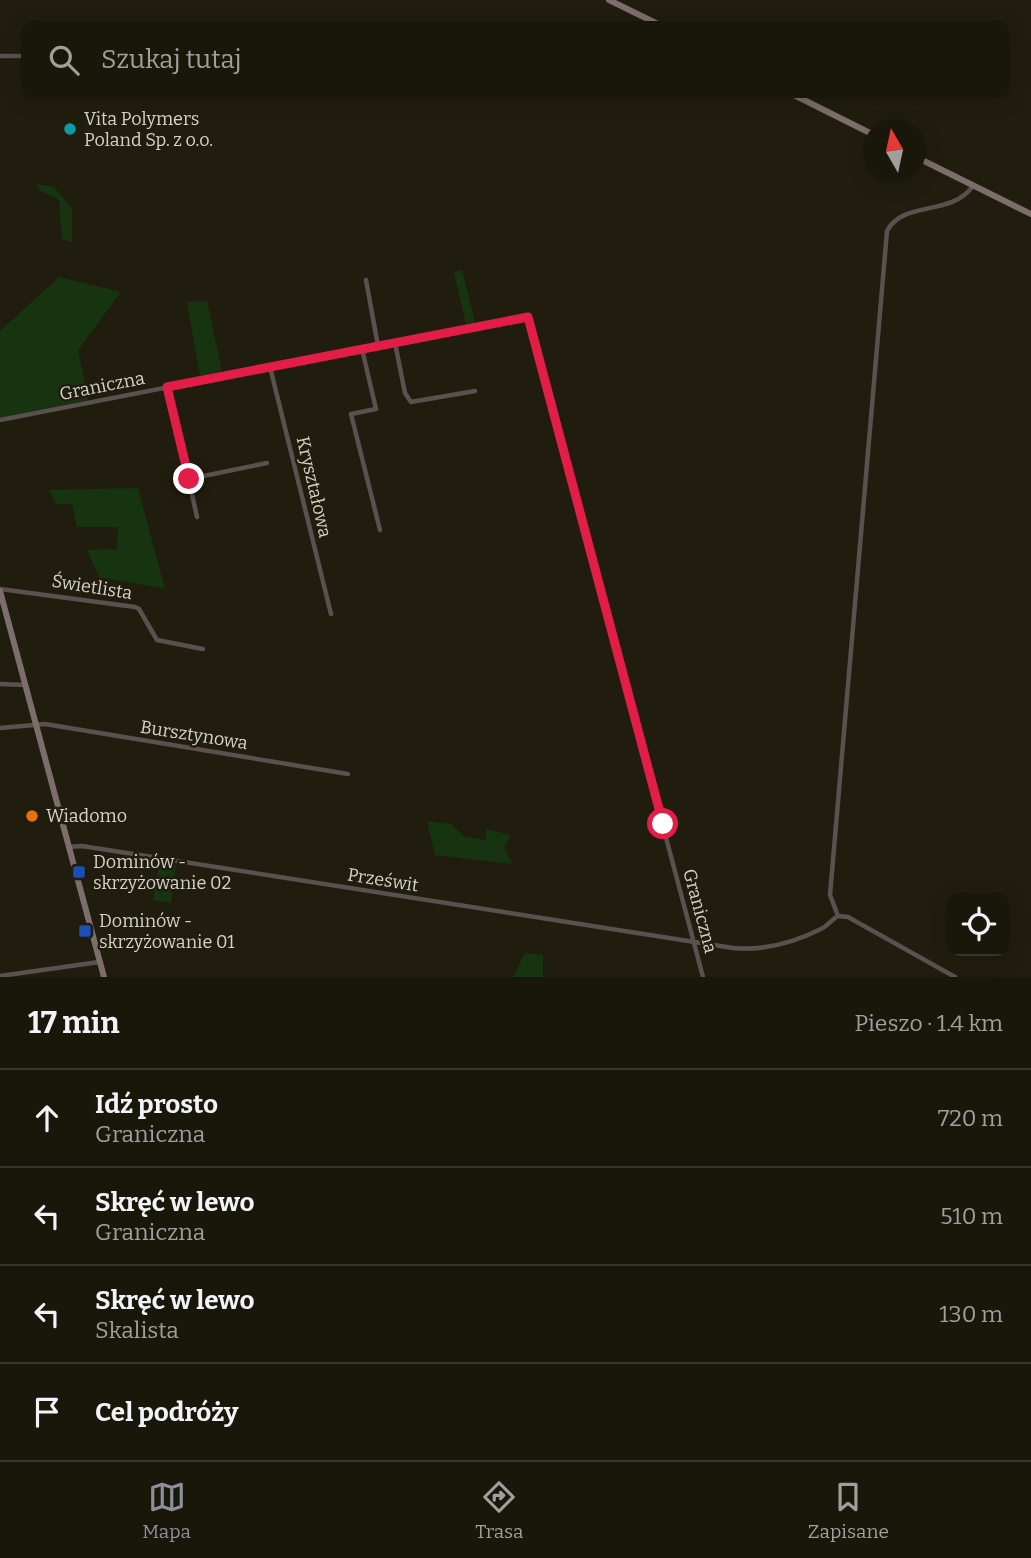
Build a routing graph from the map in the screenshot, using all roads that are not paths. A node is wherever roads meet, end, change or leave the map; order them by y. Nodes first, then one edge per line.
1 (609, 0) edge
2 (652, 21) edge
3 (0, 56) edge
4 (21, 56) edge
5 (800, 98) edge
6 (863, 130) edge
7 (926, 162) edge
8 (973, 186) junction
9 (1031, 214) edge
10 (366, 281) dead end
11 (395, 343) junction
12 (379, 346) junction
13 (362, 349) junction
14 (270, 367) junction
15 (167, 387) junction
16 (475, 391) dead end
17 (0, 420) edge
18 (267, 463) dead end
19 (189, 479) junction
20 (197, 517) dead end
21 (380, 530) dead end
22 (0, 590) edge
23 (331, 614) dead end
24 (203, 649) dead end
25 (0, 684) edge
26 (24, 685) junction
27 (36, 726) junction
28 (0, 727) edge
29 (348, 774) dead end
30 (68, 847) junction
31 (838, 916) junction
32 (694, 943) junction
33 (99, 962) junction
34 (0, 976) edge
35 (104, 977) edge
36 (703, 977) edge
37 (955, 977) edge

1 - 2 street
3 - 4 street
5 - 6 street
7 - 8 street
8 - 9 street
8 - 31 street
10 - 12 street
11 - 12 street, Graniczna
11 - 16 street
11 - 32 street, Graniczna
12 - 13 street, Graniczna
13 - 14 street, Graniczna
13 - 21 street
14 - 15 street, Graniczna
14 - 23 street, Kryształowa
15 - 17 street, Graniczna
15 - 19 street
18 - 19 street
19 - 20 street
22 - 24 street, Świetlista
22 - 26 street
25 - 26 street
26 - 27 street
27 - 28 street, Bursztynowa
27 - 29 street, Bursztynowa
27 - 30 street
30 - 32 street, Prześwit
30 - 33 street
31 - 32 street, Prześwit
31 - 37 street
32 - 36 street, Graniczna
33 - 34 street
33 - 35 street

